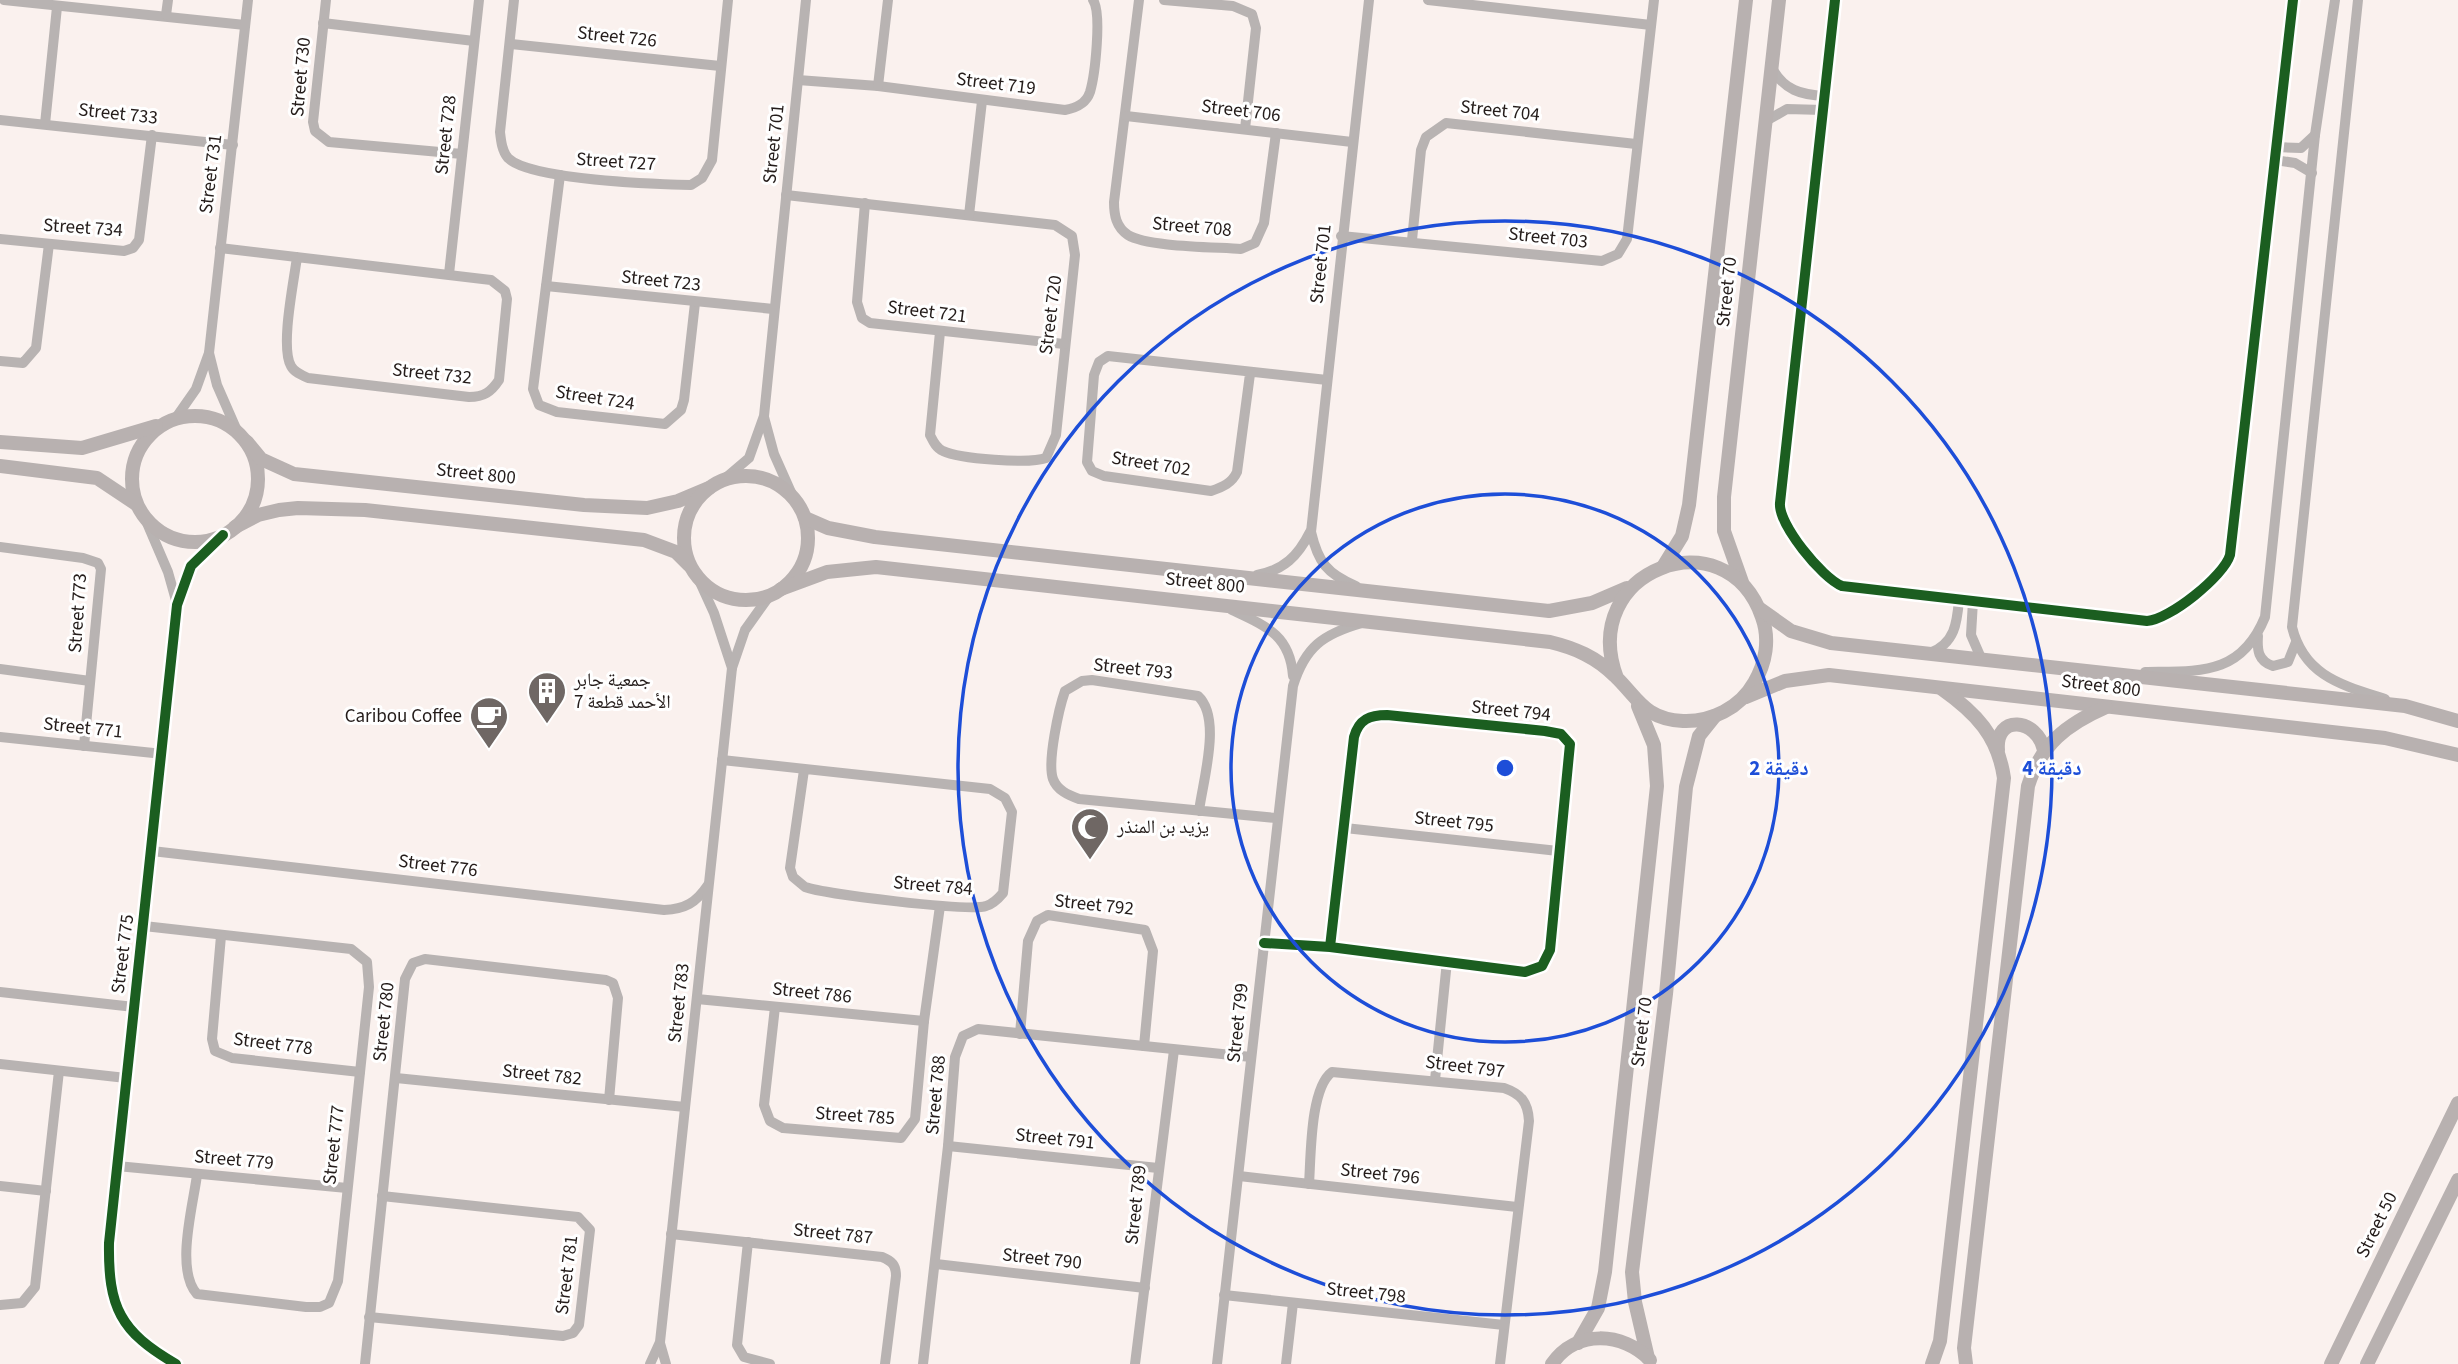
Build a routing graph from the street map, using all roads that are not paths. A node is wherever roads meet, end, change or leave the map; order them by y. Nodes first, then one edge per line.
1 (4, 0) edge
2 (168, 0) edge
3 (248, 0) edge
4 (326, 0) edge
5 (479, 0) edge
6 (514, 0) edge
7 (728, 0) edge
8 (806, 0) edge
9 (888, 0) edge
10 (1093, 0) edge
11 (1139, 0) edge
12 (1164, 0) edge
13 (1369, 0) edge
14 (1428, 0) edge
15 (1439, 0) edge
16 (1654, 0) edge
17 (1746, 0) edge
18 (1779, 0) edge
19 (1835, 0) edge
20 (2293, 0) edge
21 (2335, 0) edge
22 (2358, 0) edge
23 (57, 7) junction
24 (166, 15) junction
25 (323, 23) junction
26 (245, 25) junction
27 (1651, 25) junction
28 (474, 41) junction
29 (511, 44) junction
30 (720, 66) junction
31 (1772, 68) junction
32 (798, 80) junction
33 (878, 86) junction
34 (1825, 96) junction
35 (982, 101) junction
36 (1823, 110) junction
37 (1126, 116) junction
38 (0, 120) edge
39 (1766, 121) junction
40 (45, 124) junction
41 (1245, 129) junction
42 (1276, 133) junction
43 (152, 135) junction
44 (2315, 135) junction
45 (1352, 142) junction
46 (1636, 144) junction
47 (233, 145) junction
48 (2276, 147) junction
49 (462, 154) junction
50 (2275, 160) junction
51 (2312, 173) junction
52 (560, 175) junction
53 (786, 195) junction
54 (866, 203) junction
55 (969, 215) junction
56 (1342, 236) junction
57 (0, 239) edge
58 (1412, 240) junction
59 (49, 244) junction
60 (220, 248) junction
61 (296, 257) junction
62 (449, 274) junction
63 (546, 286) junction
64 (695, 303) junction
65 (773, 309) junction
66 (940, 332) junction
67 (1064, 344) junction
68 (209, 353) junction
69 (0, 361) edge
70 (1250, 374) junction
71 (1327, 380) junction
72 (764, 416) junction
73 (171, 420) junction
74 (242, 438) junction
75 (0, 442) edge
76 (0, 466) edge
77 (716, 485) junction
78 (794, 499) junction
79 (140, 510) junction
80 (805, 518) junction
81 (229, 531) junction
82 (1311, 532) junction
83 (0, 547) edge
84 (690, 565) junction
85 (1663, 566) junction
86 (698, 578) junction
87 (1239, 579) junction
88 (1632, 586) junction
89 (1744, 586) junction
90 (776, 592) junction
91 (1372, 593) junction
92 (1959, 600) junction
93 (1973, 601) junction
94 (177, 605) junction
95 (1223, 605) junction
96 (1759, 607) junction
97 (1373, 620) junction
98 (2259, 632) junction
99 (2296, 642) junction
100 (1930, 653) junction
101 (1980, 658) junction
102 (732, 668) junction
103 (0, 669) edge
104 (2121, 672) junction
105 (1617, 678) junction
106 (90, 681) junction
107 (1293, 686) junction
108 (1938, 686) junction
109 (1742, 699) junction
110 (1636, 701) junction
111 (2109, 706) junction
112 (2405, 706) junction
113 (1715, 716) junction
114 (2458, 721) edge
115 (0, 737) edge
116 (84, 746) junction
117 (1998, 750) junction
118 (2044, 750) junction
119 (163, 754) junction
120 (2458, 755) edge
121 (722, 760) junction
122 (804, 770) junction
123 (1199, 811) junction
124 (1276, 818) junction
125 (1345, 828) junction
126 (152, 851) junction
127 (1558, 851) junction
128 (709, 883) junction
129 (940, 906) junction
130 (144, 926) junction
131 (221, 936) junction
132 (1264, 943) junction
133 (1330, 947) junction
134 (1447, 961) junction
135 (0, 992) edge
136 (697, 999) junction
137 (134, 1007) junction
138 (775, 1007) junction
139 (924, 1021) junction
140 (1020, 1034) junction
141 (1144, 1046) junction
142 (1174, 1050) junction
143 (1251, 1057) junction
144 (0, 1064) edge
145 (59, 1071) junction
146 (360, 1072) junction
147 (396, 1077) junction
148 (126, 1078) junction
149 (1435, 1080) junction
150 (609, 1100) junction
151 (2458, 1103) edge
152 (685, 1107) junction
153 (948, 1146) junction
154 (117, 1166) junction
155 (1158, 1168) junction
156 (197, 1175) junction
157 (1239, 1176) junction
158 (2458, 1180) edge
159 (1309, 1184) junction
160 (0, 1185) edge
161 (347, 1188) junction
162 (46, 1191) junction
163 (382, 1196) junction
164 (1517, 1207) junction
165 (671, 1234) junction
166 (748, 1242) junction
167 (936, 1264) junction
168 (1144, 1288) junction
169 (1224, 1295) junction
170 (1293, 1303) junction
171 (0, 1305) edge
172 (369, 1317) junction
173 (1504, 1325) junction
174 (660, 1342) junction
175 (1578, 1343) junction
176 (1650, 1361) edge
177 (176, 1364) edge
178 (365, 1364) edge
179 (650, 1364) edge
180 (666, 1364) edge
181 (770, 1364) edge
182 (885, 1364) edge
183 (923, 1364) edge
184 (1135, 1364) edge
185 (1217, 1364) edge
186 (1286, 1364) edge
187 (1500, 1364) edge
188 (1552, 1364) edge
189 (1932, 1364) edge
190 (1966, 1364) edge
191 (2331, 1364) edge
192 (2367, 1364) edge

1 - 23 street
2 - 24 street
3 - 26 street, Street 731
4 - 25 street, Street 730
5 - 28 street, Street 728
6 - 29 street, Street 727
7 - 30 street, Street 727
8 - 32 street, Street 701
9 - 33 street
10 - 35 street, Street 719
11 - 37 street, Street 708
12 - 41 street
13 - 45 street, Street 701
14 - 15 street
15 - 27 street
16 - 27 street, Street 703
17 - 85 street, Street 70
18 - 31 street, Street 70
19 - 34 street
20 - 48 street
21 - 44 street
22 - 99 street
23 - 24 street
23 - 40 street
24 - 26 street
25 - 28 street
25 - 49 street, Street 730
26 - 47 street, Street 731
27 - 46 street, Street 703
28 - 49 street, Street 728
29 - 30 street, Street 726
29 - 52 street, Street 727
30 - 52 street, Street 727
31 - 34 street
31 - 39 street, Street 70
32 - 33 street, Street 719
32 - 53 street, Street 701
33 - 35 street, Street 719
34 - 36 street
35 - 55 street
36 - 39 street
36 - 92 street
37 - 41 street, Street 706
37 - 42 street, Street 708
38 - 40 street, Street 733
39 - 89 street, Street 70
40 - 43 street, Street 733
41 - 42 street, Street 706
42 - 45 street, Street 706
43 - 47 street, Street 733
43 - 59 street, Street 734
44 - 48 street
44 - 51 street
45 - 56 street, Street 701
46 - 58 street, Street 704
46 - 58 street, Street 703
47 - 60 street, Street 731
48 - 50 street
49 - 62 street, Street 728
50 - 51 street
50 - 93 street
51 - 98 street
52 - 63 street, Street 724
53 - 54 street, Street 720
53 - 65 street, Street 701
54 - 55 street, Street 720
54 - 66 street, Street 721
55 - 67 street, Street 720
56 - 58 street, Street 703
56 - 71 street, Street 701
57 - 59 street, Street 734
59 - 69 street
60 - 61 street, Street 732
60 - 68 street, Street 731
61 - 62 street, Street 732
61 - 62 street, Street 732
63 - 64 street, Street 723
63 - 64 street, Street 724
64 - 65 street, Street 723
65 - 72 street, Street 701
66 - 67 street, Street 721
66 - 67 street, Street 720
68 - 73 street, Street 731
68 - 74 street, Street 731
70 - 70 street, Street 702
70 - 71 street, Street 702
71 - 82 street, Street 701
72 - 77 street, Street 701
72 - 78 street, Street 701
73 - 74 street
73 - 75 street
73 - 79 street
74 - 77 street, Street 800
74 - 81 street
76 - 79 street
77 - 78 street
77 - 84 street
78 - 80 street
79 - 81 street
79 - 94 street, Street 775
80 - 87 street, Street 800
80 - 90 street
81 - 84 street
81 - 94 street, Street 775
82 - 87 street, Street 701
82 - 91 street, Street 701
83 - 106 street, Street 773
84 - 86 street
85 - 88 street
85 - 89 street
86 - 90 street
86 - 102 street, Street 783
87 - 91 street, Street 800
88 - 91 street, Street 800
88 - 105 street
89 - 96 street
90 - 95 street, Street 800
90 - 102 street, Street 783
92 - 93 street
92 - 100 street
93 - 101 street
94 - 119 street, Street 775
95 - 97 street, Street 800
95 - 107 street, Street 799
96 - 100 street, Street 800
96 - 109 street
97 - 105 street, Street 800
97 - 107 street, Street 799
98 - 99 street
98 - 104 street
99 - 112 street
100 - 101 street, Street 800
101 - 104 street, Street 800
102 - 121 street, Street 783
103 - 106 street, Street 773
104 - 112 street, Street 800
105 - 110 street
106 - 116 street, Street 773
107 - 124 street, Street 799
108 - 109 street, Street 800
108 - 111 street, Street 800
108 - 117 street
109 - 113 street
110 - 113 street
110 - 175 street, Street 70
111 - 118 street
111 - 120 street, Street 800
112 - 114 street, Street 800
113 - 176 street, Street 70
115 - 116 street, Street 771
116 - 119 street, Street 771
117 - 118 street
117 - 189 street
118 - 190 street
119 - 126 street, Street 775
121 - 122 street, Street 784
121 - 128 street, Street 783
122 - 129 street, Street 784
122 - 129 street, Street 784
123 - 123 street, Street 793
123 - 124 street, Street 793
124 - 132 street, Street 799
125 - 127 street, Street 795
125 - 127 street, Street 794
125 - 133 street, Street 794
126 - 128 street, Street 776
126 - 130 street, Street 775
127 - 134 street, Street 794
128 - 136 street, Street 783
129 - 139 street, Street 785
130 - 131 street, Street 777
130 - 137 street, Street 775
131 - 146 street, Street 778
131 - 146 street, Street 777
132 - 133 street, Street 794
132 - 143 street, Street 799
133 - 134 street, Street 794
134 - 149 street
135 - 137 street
136 - 138 street, Street 786
136 - 152 street, Street 783
137 - 148 street, Street 775
138 - 139 street, Street 786
138 - 139 street, Street 785
140 - 141 street, Street 788
140 - 141 street, Street 792
140 - 153 street, Street 788
141 - 142 street, Street 788
142 - 143 street, Street 788
142 - 155 street, Street 789
143 - 157 street, Street 799
144 - 145 street
145 - 148 street
145 - 162 street
146 - 161 street, Street 777
147 - 150 street, Street 782
147 - 150 street, Street 780
147 - 163 street, Street 780
148 - 154 street, Street 775
149 - 159 street, Street 797
149 - 164 street, Street 797
150 - 152 street, Street 782
151 - 191 street, Street 50
152 - 165 street, Street 783
153 - 155 street, Street 791
153 - 167 street, Street 788
154 - 156 street, Street 779
154 - 177 street, Street 775
155 - 168 street, Street 789
156 - 161 street, Street 779
156 - 161 street, Street 777
157 - 159 street, Street 796
157 - 169 street, Street 799
158 - 192 street
159 - 164 street, Street 796
160 - 162 street
162 - 171 street
163 - 172 street, Street 780
163 - 172 street, Street 781
164 - 173 street, Street 797
165 - 166 street, Street 787
165 - 174 street, Street 783
166 - 181 street
166 - 182 street, Street 787
167 - 168 street, Street 790
167 - 183 street, Street 788
168 - 184 street, Street 789
169 - 170 street, Street 798
169 - 185 street, Street 799
170 - 173 street, Street 798
170 - 186 street
172 - 178 street, Street 780
173 - 187 street, Street 797
174 - 179 street, Street 783
174 - 180 street, Street 783
175 - 176 street
175 - 188 street

